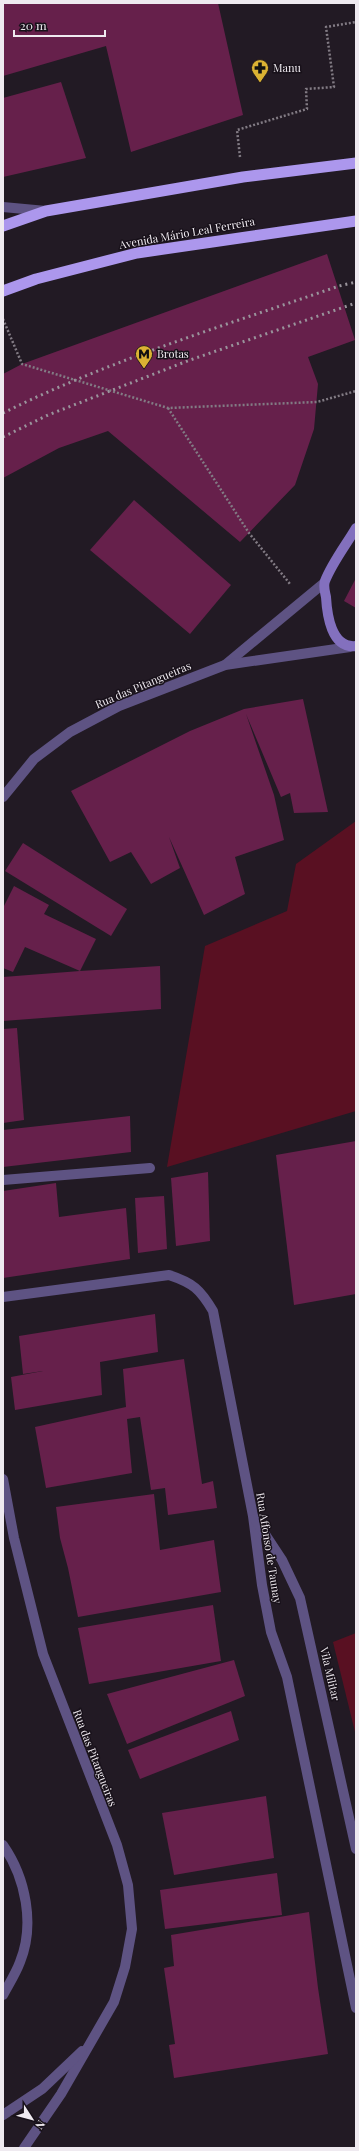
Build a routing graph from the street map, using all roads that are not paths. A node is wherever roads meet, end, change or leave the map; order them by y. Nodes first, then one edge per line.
1 (356, 164) edge
2 (3, 207) edge
3 (46, 211) junction
4 (356, 221) edge
5 (3, 226) edge
6 (3, 291) edge
7 (356, 528) edge
8 (324, 583) junction
9 (353, 647) edge
10 (225, 665) junction
11 (3, 797) edge
12 (150, 1168) dead end
13 (3, 1180) edge
14 (3, 1297) edge
15 (3, 1479) edge
16 (253, 1516) junction
17 (3, 1845) edge
18 (356, 1849) edge
19 (3, 1995) edge
20 (356, 2008) edge
21 (91, 2043) junction
22 (3, 2115) edge
23 (24, 2148) edge

1 - 3 highway
2 - 3 street
3 - 5 highway
4 - 6 highway, Avenida Mário Leal Ferreira
7 - 8 main road
8 - 9 main road
8 - 10 street, Rua das Pitangueiras
9 - 10 street, Rua das Pitangueiras
10 - 11 street, Rua das Pitangueiras
12 - 13 street
14 - 16 street, Rua Affonso de Taunay
15 - 21 street, Rua das Pitangueiras
16 - 18 street, Vila Militar
16 - 20 street, Rua Affonso de Taunay
17 - 19 street
21 - 22 street, Rua das Pitangueiras
21 - 23 street, Rua das Pitangueiras

